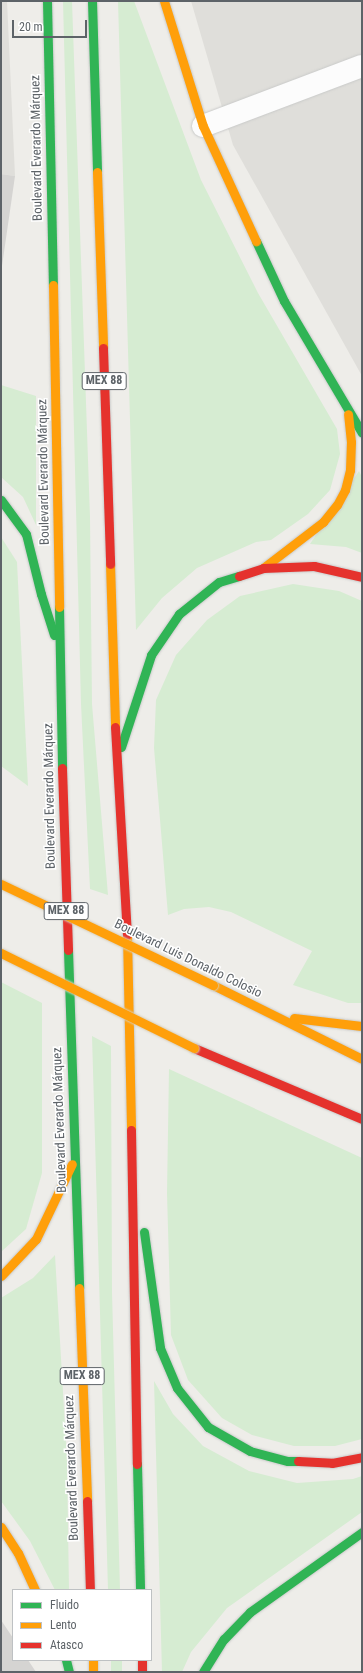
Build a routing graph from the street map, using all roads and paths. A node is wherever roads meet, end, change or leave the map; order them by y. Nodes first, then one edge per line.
1 (47, 1) edge
2 (92, 1) edge
3 (164, 1) edge
4 (362, 66) edge
5 (203, 126) junction
6 (347, 406) junction
7 (362, 433) edge
8 (1, 500) edge
9 (263, 568) junction
10 (362, 577) edge
11 (61, 660) junction
12 (116, 761) junction
13 (1, 884) edge
14 (1, 953) edge
15 (276, 1016) junction
16 (362, 1026) edge
17 (362, 1059) edge
18 (362, 1119) edge
19 (74, 1162) junction
20 (130, 1164) junction
21 (1, 1276) edge
22 (362, 1457) edge
23 (1, 1527) edge
24 (362, 1532) edge
25 (35, 1589) edge
26 (90, 1589) edge
27 (140, 1589) edge
28 (66, 1661) edge
29 (93, 1661) edge
30 (142, 1661) edge
31 (69, 1672) edge
32 (93, 1672) edge
33 (142, 1672) edge
34 (203, 1672) edge

1 - 11 main road, Boulevard Everardo Márquez / MEX 88
2 - 12 main road, MEX 88
3 - 5 main road
4 - 5 street
5 - 6 main road
6 - 7 main road
6 - 9 main road
8 - 11 main road
9 - 10 main road
9 - 12 main road
11 - 19 main road, Boulevard Everardo Márquez / MEX 88
12 - 20 main road, MEX 88
13 - 15 main road, Boulevard Luis Donaldo Colosio, bridge
14 - 18 main road, bridge
15 - 16 main road
15 - 17 main road, Boulevard Luis Donaldo Colosio
19 - 21 main road
19 - 26 main road, Boulevard Everardo Márquez / MEX 88
20 - 22 main road
20 - 27 main road, MEX 88
23 - 25 main road
24 - 34 main road
28 - 31 main road
29 - 32 main road
30 - 33 main road

